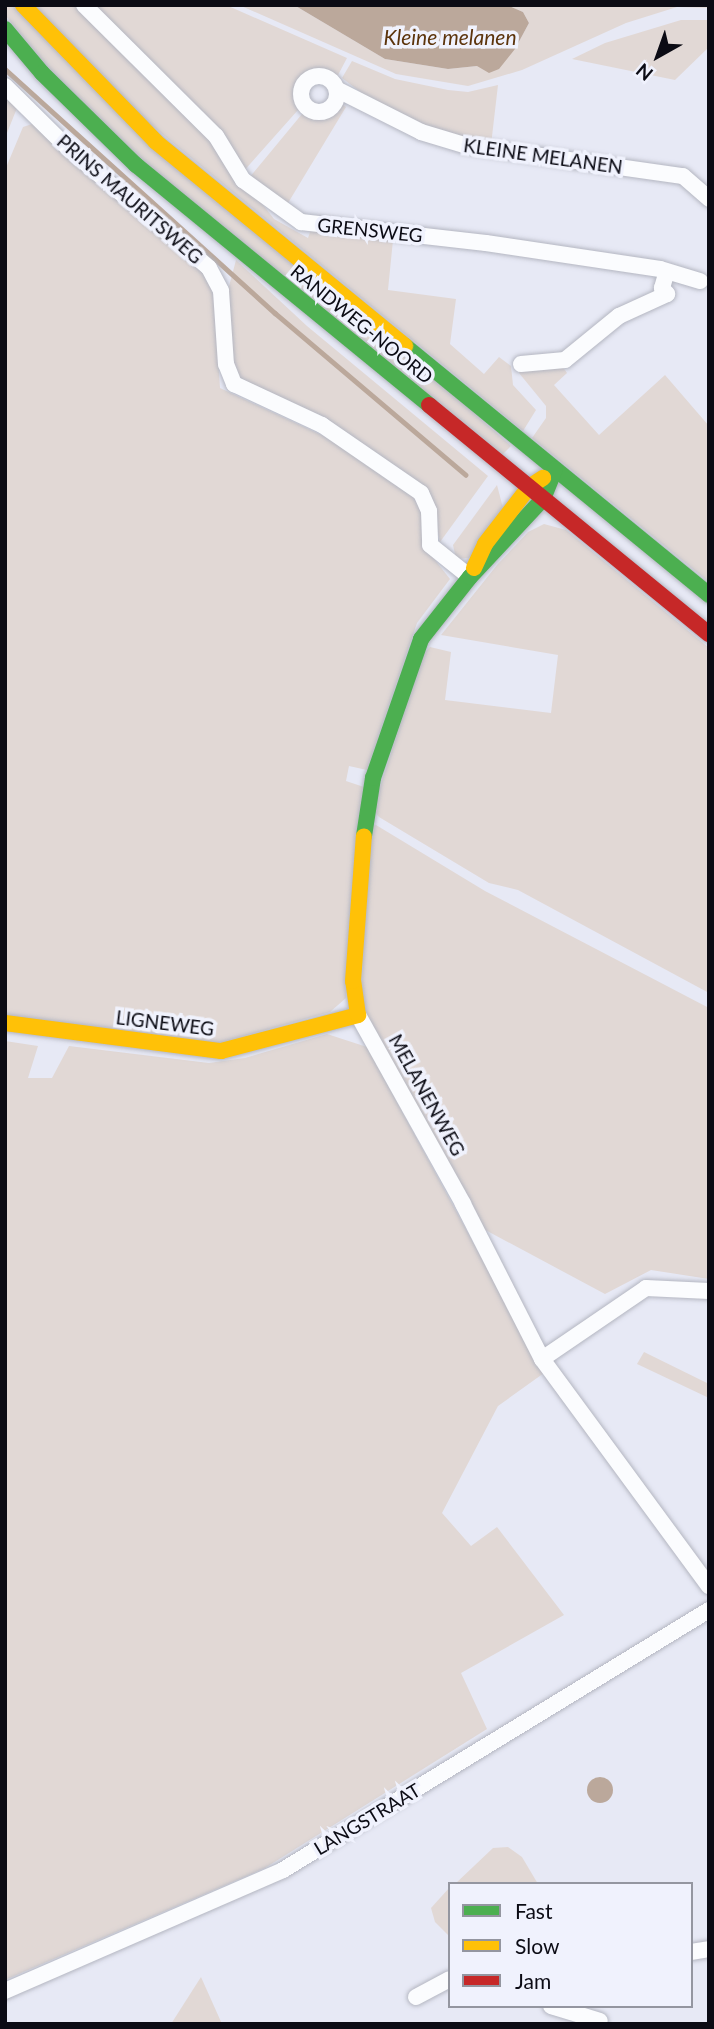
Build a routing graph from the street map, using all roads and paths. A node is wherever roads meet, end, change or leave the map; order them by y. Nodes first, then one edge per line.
1 (23, 5) edge
2 (84, 5) edge
3 (5, 29) edge
4 (5, 86) edge
5 (338, 90) dead end
6 (709, 199) edge
7 (666, 274) junction
8 (705, 280) edge
9 (667, 294) junction
10 (521, 364) dead end
11 (555, 469) junction
12 (529, 487) junction
13 (543, 499) junction
14 (470, 577) junction
15 (709, 595) edge
16 (709, 634) edge
17 (358, 1015) junction
18 (5, 1023) edge
19 (709, 1291) edge
20 (542, 1359) junction
21 (709, 1586) edge
22 (709, 1610) edge
23 (448, 1980) edge
24 (5, 1990) edge
25 (416, 1997) dead end
26 (560, 2008) edge
27 (601, 2017) edge

1 - 11 main road, RANDWEG-NOORD
2 - 7 street, GRENSWEG
3 - 12 main road, RANDWEG-NOORD
4 - 14 street, PRINS MAURITSWEG
5 - 6 street, KLEINE MELANEN
7 - 8 street, GRENSWEG
7 - 9 street
8 - 9 street
9 - 10 street
11 - 12 main road, MELANENWEG
11 - 13 main road, MELANENWEG
11 - 15 main road, RANDWEG-NOORD
12 - 13 main road, RANDWEG-NOORD
12 - 14 main road, MELANENWEG
13 - 14 main road, MELANENWEG
13 - 16 main road, RANDWEG-NOORD
14 - 17 main road, MELANENWEG
17 - 18 main road, LIGNEWEG
17 - 20 street, MELANENWEG
19 - 20 street
20 - 21 street, MELANENWEG
22 - 24 street, LANGSTRAAT
23 - 25 street
26 - 27 street

